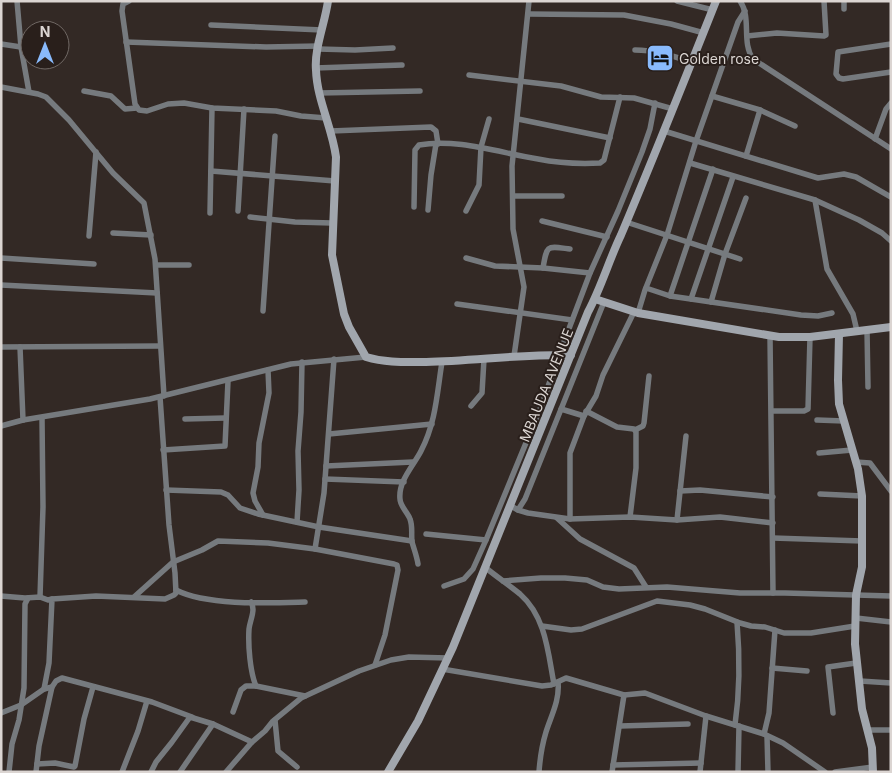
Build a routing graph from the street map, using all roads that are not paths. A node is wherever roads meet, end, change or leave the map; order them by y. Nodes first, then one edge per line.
1 (17, 1) edge
2 (128, 1) edge
3 (328, 1) edge
4 (529, 1) edge
5 (677, 1) edge
6 (716, 1) edge
7 (740, 1) edge
8 (824, 1) edge
9 (844, 1) edge
10 (713, 10) junction
11 (844, 10) dead end
12 (746, 12) junction
13 (529, 14) junction
14 (211, 25) dead end
15 (322, 30) junction
16 (704, 33) junction
17 (20, 36) edge
18 (747, 36) junction
19 (126, 42) junction
20 (1, 44) edge
21 (891, 44) edge
22 (20, 47) edge
23 (319, 48) junction
24 (393, 48) dead end
25 (635, 50) dead end
26 (692, 62) junction
27 (402, 65) dead end
28 (315, 68) junction
29 (25, 70) edge
30 (891, 72) edge
31 (469, 75) dead end
32 (522, 82) junction
33 (1, 87) edge
34 (420, 90) dead end
35 (84, 91) dead end
36 (29, 92) junction
37 (319, 93) junction
38 (712, 96) junction
39 (620, 97) junction
40 (655, 103) junction
41 (891, 103) edge
42 (137, 108) junction
43 (212, 108) junction
44 (244, 109) junction
45 (673, 109) junction
46 (760, 110) junction
47 (326, 118) junction
48 (518, 118) junction
49 (489, 119) dead end
50 (795, 126) dead end
51 (331, 131) junction
52 (664, 131) junction
53 (275, 136) dead end
54 (610, 138) junction
55 (875, 139) junction
56 (696, 141) junction
57 (437, 144) junction
58 (481, 147) junction
59 (891, 149) edge
60 (96, 152) junction
61 (514, 154) junction
62 (746, 156) junction
63 (690, 163) junction
64 (713, 169) junction
65 (211, 171) junction
66 (241, 172) junction
67 (273, 177) junction
68 (733, 177) junction
69 (335, 181) junction
70 (512, 196) junction
71 (562, 196) dead end
72 (746, 198) dead end
73 (891, 198) edge
74 (815, 200) junction
75 (414, 207) dead end
76 (428, 210) dead end
77 (238, 211) dead end
78 (466, 211) dead end
79 (210, 213) dead end
80 (250, 217) dead end
81 (269, 218) junction
82 (542, 221) dead end
83 (626, 222) junction
84 (332, 223) junction
85 (112, 233) dead end
86 (151, 235) junction
87 (667, 235) junction
88 (89, 236) dead end
89 (607, 237) junction
90 (891, 241) edge
91 (688, 242) junction
92 (570, 249) dead end
93 (709, 249) junction
94 (725, 254) junction
95 (1, 258) edge
96 (466, 258) dead end
97 (740, 259) dead end
98 (94, 264) dead end
99 (156, 265) junction
100 (189, 265) dead end
101 (521, 267) junction
102 (543, 268) junction
103 (590, 273) junction
104 (1, 285) edge
105 (646, 288) junction
106 (157, 293) junction
107 (670, 296) junction
108 (595, 299) junction
109 (691, 299) junction
110 (604, 302) junction
111 (711, 302) junction
112 (458, 304) dead end
113 (263, 311) dead end
114 (520, 312) junction
115 (636, 313) junction
116 (832, 313) dead end
117 (572, 320) junction
118 (891, 327) edge
119 (867, 330) junction
120 (857, 331) junction
121 (839, 334) junction
122 (770, 336) junction
123 (810, 337) junction
124 (160, 346) junction
125 (1, 347) edge
126 (20, 347) junction
127 (559, 355) junction
128 (571, 355) junction
129 (514, 356) junction
130 (366, 357) junction
131 (334, 359) junction
132 (484, 359) junction
133 (302, 362) junction
134 (442, 362) junction
135 (268, 370) junction
136 (649, 376) dead end
137 (228, 381) junction
138 (164, 384) junction
139 (868, 387) dead end
140 (178, 393) junction
141 (162, 396) junction
142 (471, 406) dead end
143 (561, 409) junction
144 (772, 411) junction
145 (585, 413) junction
146 (42, 418) junction
147 (225, 418) junction
148 (185, 419) dead end
149 (24, 420) junction
150 (817, 420) dead end
151 (844, 421) junction
152 (432, 424) junction
153 (1, 426) edge
154 (635, 430) junction
155 (329, 434) junction
156 (686, 436) dead end
157 (164, 450) junction
158 (852, 450) junction
159 (819, 453) dead end
160 (413, 462) junction
161 (856, 462) junction
162 (326, 466) junction
163 (325, 478) junction
164 (404, 482) junction
165 (166, 490) junction
166 (680, 491) junction
167 (891, 491) edge
168 (820, 494) dead end
169 (862, 496) junction
170 (773, 497) junction
171 (511, 506) junction
172 (518, 510) junction
173 (264, 515) junction
174 (630, 517) junction
175 (557, 518) junction
176 (570, 519) junction
177 (677, 520) junction
178 (297, 522) junction
179 (773, 523) junction
180 (319, 526) junction
181 (426, 534) dead end
182 (773, 538) junction
183 (486, 540) junction
184 (412, 541) junction
185 (862, 541) junction
186 (315, 549) junction
187 (173, 562) junction
188 (418, 564) dead end
189 (486, 568) junction
190 (503, 581) junction
191 (444, 586) dead end
192 (646, 587) junction
193 (176, 590) junction
194 (773, 593) junction
195 (856, 595) junction
196 (1, 596) edge
197 (891, 596) edge
198 (40, 597) junction
199 (134, 597) junction
200 (28, 598) junction
201 (52, 599) junction
202 (251, 602) junction
203 (305, 602) dead end
204 (737, 622) junction
205 (855, 622) junction
206 (891, 622) edge
207 (542, 626) junction
208 (775, 630) junction
209 (448, 658) junction
210 (856, 662) junction
211 (375, 665) junction
212 (772, 668) junction
213 (442, 669) junction
214 (807, 671) dead end
215 (860, 681) junction
216 (556, 683) junction
217 (891, 683) edge
218 (256, 686) junction
219 (52, 687) junction
220 (93, 687) junction
221 (44, 689) junction
222 (624, 695) junction
223 (305, 696) junction
224 (147, 701) junction
225 (21, 705) junction
226 (233, 712) dead end
227 (833, 713) dead end
228 (1, 714) edge
229 (706, 716) junction
230 (192, 717) junction
231 (275, 720) junction
232 (213, 724) junction
233 (688, 724) dead end
234 (737, 725) junction
235 (620, 726) junction
236 (869, 730) junction
237 (891, 730) edge
238 (765, 735) junction
239 (252, 742) junction
240 (701, 763) junction
241 (37, 764) junction
242 (613, 765) junction
243 (297, 767) dead end
244 (873, 769) edge
245 (9, 772) edge
246 (36, 772) edge
247 (122, 772) edge
248 (151, 772) edge
249 (180, 772) edge
250 (226, 772) edge
251 (388, 772) edge
252 (538, 772) edge
253 (612, 772) edge
254 (700, 772) edge
255 (738, 772) edge
256 (768, 772) edge
257 (825, 772) edge
258 (835, 772) edge

1 - 17 street
2 - 19 street
3 - 15 street
4 - 13 street
5 - 10 street
6 - 10 street, MBAUDA AVENUE
7 - 12 street
8 - 18 street
9 - 11 street
10 - 16 street, MBAUDA AVENUE
12 - 18 street
12 - 38 street
13 - 16 street
13 - 32 street
14 - 15 street
15 - 23 street
16 - 26 street, MBAUDA AVENUE
18 - 55 street
19 - 23 street
19 - 42 street
20 - 22 street
21 - 30 street
23 - 24 street
23 - 28 street
25 - 26 street
26 - 45 street, MBAUDA AVENUE
27 - 28 street
28 - 37 street
29 - 36 street
31 - 32 street
32 - 39 street
32 - 48 street
33 - 36 street
34 - 37 street
35 - 42 street
36 - 60 street
37 - 47 street
38 - 46 street
38 - 56 street
39 - 40 street
39 - 54 street
40 - 45 street
40 - 89 street
41 - 55 street
42 - 43 street
43 - 44 street
43 - 65 street
44 - 47 street
44 - 66 street
45 - 52 street, MBAUDA AVENUE
46 - 50 street
46 - 62 street
47 - 51 street
48 - 54 street
48 - 61 street
49 - 58 street
51 - 57 street
51 - 69 street
52 - 56 street
52 - 83 street, MBAUDA AVENUE
53 - 67 street
54 - 61 street
55 - 59 street
56 - 62 street
56 - 63 street
57 - 58 street
57 - 75 street
57 - 76 street
58 - 61 street
58 - 78 street
60 - 86 street
60 - 88 street
61 - 70 street
62 - 73 street
63 - 64 street
63 - 87 street
64 - 68 street
64 - 91 street
65 - 66 street
65 - 79 street
66 - 67 street
66 - 77 street
67 - 69 street
67 - 81 street
68 - 74 street
68 - 93 street
69 - 84 street
70 - 71 street
70 - 101 street
72 - 94 street
74 - 90 street
74 - 120 street
80 - 81 street
81 - 84 street
81 - 113 street
82 - 89 street
83 - 87 street
83 - 108 street, MBAUDA AVENUE
84 - 130 street
85 - 86 street
86 - 99 street
87 - 91 street
87 - 105 street
89 - 103 street
91 - 93 street
91 - 107 street
92 - 102 street
93 - 94 street
93 - 109 street
94 - 97 street
94 - 111 street
95 - 98 street
96 - 101 street
99 - 100 street
99 - 106 street
101 - 102 street
101 - 114 street
102 - 103 street
103 - 117 street
104 - 106 street
105 - 107 street
105 - 115 street
106 - 124 street
107 - 109 street
108 - 110 street
108 - 128 street, MBAUDA AVENUE
109 - 111 street
110 - 115 street
110 - 143 street
111 - 116 street
112 - 114 street
114 - 117 street
114 - 129 street
115 - 122 street
115 - 145 street
117 - 127 street
118 - 119 street
119 - 120 street
119 - 139 street
120 - 121 street
121 - 123 street
121 - 151 street
122 - 123 street
122 - 144 street
123 - 144 street
124 - 126 street
124 - 138 street
125 - 126 street
126 - 149 street
127 - 128 street
127 - 129 street
127 - 183 street
128 - 171 street, MBAUDA AVENUE
129 - 132 street
130 - 131 street
130 - 134 street
131 - 133 street
131 - 155 street
132 - 134 street
132 - 142 street
133 - 135 street
133 - 178 street
134 - 152 street
135 - 137 street
135 - 173 street
136 - 154 street
137 - 140 street
137 - 147 street
138 - 140 street
138 - 141 street
140 - 141 street
141 - 146 street
141 - 157 street
143 - 145 street
143 - 172 street
144 - 170 street
145 - 154 street
145 - 176 street
146 - 149 street
146 - 198 street
147 - 148 street
147 - 157 street
149 - 153 street
150 - 151 street
151 - 158 street
152 - 155 street
152 - 160 street
154 - 174 street
155 - 162 street
156 - 166 street
157 - 165 street
158 - 159 street
158 - 161 street
160 - 162 street
160 - 164 street
161 - 167 street
161 - 169 street
162 - 163 street
163 - 164 street
163 - 180 street
164 - 184 street
165 - 173 street
165 - 187 street
166 - 170 street
166 - 177 street
168 - 169 street
169 - 185 street
170 - 179 street
171 - 172 street
171 - 189 street, MBAUDA AVENUE
172 - 175 street
173 - 178 street
174 - 176 street
174 - 177 street
175 - 176 street
175 - 192 street
177 - 179 street
178 - 180 street
179 - 182 street
180 - 184 street
180 - 186 street
181 - 183 street
182 - 185 street
182 - 194 street
183 - 191 street
184 - 188 street
185 - 195 street
186 - 187 street
186 - 211 street
187 - 193 street
187 - 199 street
189 - 190 street
189 - 209 street, MBAUDA AVENUE
190 - 192 street
190 - 207 street
192 - 194 street
193 - 199 street
193 - 202 street
194 - 195 street
195 - 197 street
195 - 205 street
196 - 200 street
198 - 200 street
198 - 201 street
199 - 201 street
200 - 225 street
201 - 221 street
202 - 203 street
202 - 218 street
204 - 207 street
204 - 208 street
204 - 234 street
205 - 206 street
205 - 208 street
205 - 210 street
207 - 216 street
208 - 212 street
209 - 211 street
209 - 213 street, MBAUDA AVENUE
210 - 215 street
210 - 227 street
211 - 223 street
212 - 214 street
212 - 238 street
213 - 216 street
213 - 251 street, MBAUDA AVENUE
215 - 217 street
215 - 236 street
216 - 222 street
216 - 252 street
218 - 223 street
218 - 226 street
219 - 220 street
219 - 221 street
219 - 241 street
220 - 224 street
220 - 241 street
221 - 225 street
222 - 229 street
222 - 235 street
223 - 231 street
224 - 230 street
224 - 247 street
225 - 228 street
225 - 245 street
229 - 234 street
229 - 240 street
230 - 232 street
230 - 248 street
231 - 239 street
231 - 243 street
232 - 239 street
232 - 249 street
233 - 235 street
234 - 238 street
234 - 255 street
235 - 242 street
236 - 237 street
236 - 244 street
238 - 256 street
238 - 257 street
239 - 250 street
240 - 242 street
240 - 254 street
241 - 246 street
242 - 253 street
244 - 258 street

